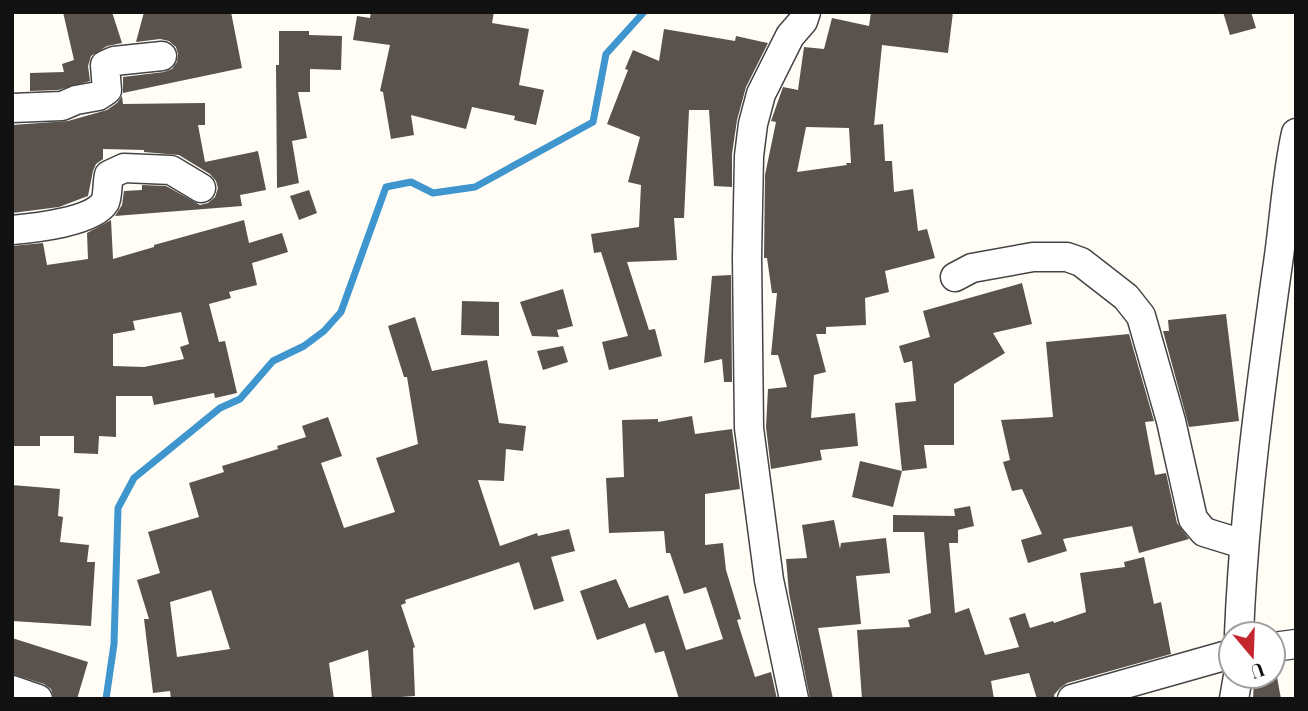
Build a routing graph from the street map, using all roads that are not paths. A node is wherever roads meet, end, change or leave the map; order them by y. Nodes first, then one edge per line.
1 (806, 12) edge
2 (162, 56) dead end
3 (12, 108) edge
4 (1296, 134) edge
5 (201, 188) dead end
6 (12, 230) edge
7 (955, 277) dead end
8 (1243, 544) junction
9 (1240, 620) edge
10 (1217, 658) edge
11 (12, 690) edge
12 (38, 699) edge
13 (794, 699) edge
14 (1072, 699) edge

1 - 13 street
2 - 3 street
4 - 8 street
5 - 6 street
7 - 8 street
8 - 9 street
10 - 14 street
11 - 12 street

